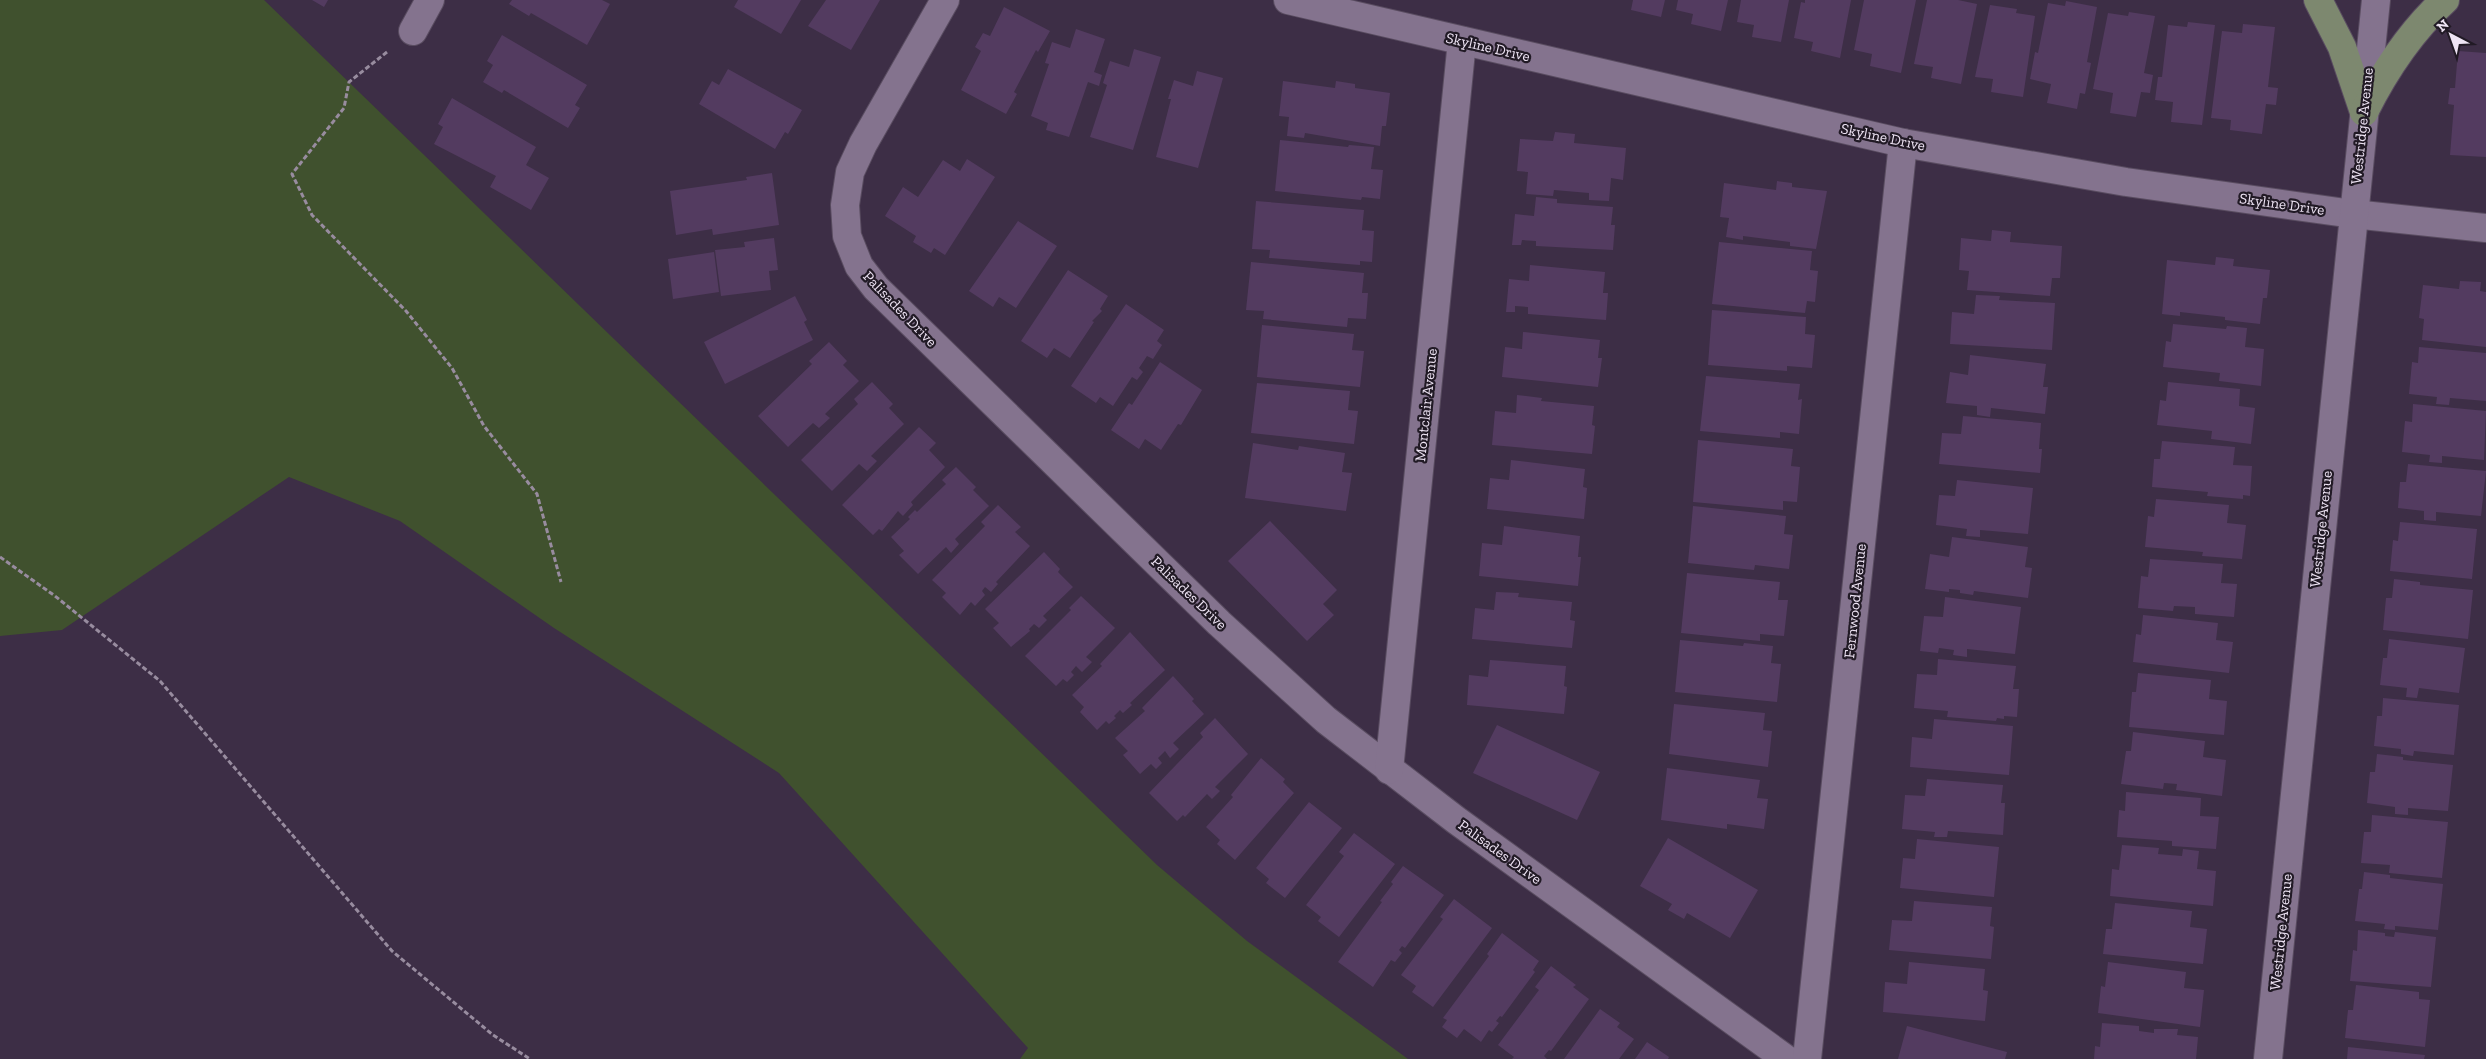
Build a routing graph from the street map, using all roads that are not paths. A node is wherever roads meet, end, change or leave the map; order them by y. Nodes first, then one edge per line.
1 (430, 0) edge
2 (945, 0) edge
3 (1288, 0) edge
4 (2318, 0) edge
5 (2376, 0) edge
6 (2445, 0) edge
7 (413, 31) road end
8 (1462, 40) junction
9 (2364, 112) junction
10 (1903, 143) junction
11 (2353, 214) junction
12 (2486, 228) edge
13 (1390, 770) junction
14 (1786, 1059) edge
15 (1807, 1059) edge
16 (2268, 1059) edge

1 - 7 street
2 - 13 street, Palisades Drive
3 - 8 street, Skyline Drive
4 - 9 main road
5 - 9 street, Westridge Avenue
6 - 9 main road
8 - 10 street, Skyline Drive
8 - 13 street, Montclair Avenue
9 - 11 street, Westridge Avenue
10 - 11 street, Skyline Drive
10 - 15 street, Fernwood Avenue
11 - 12 street, Skyline Drive
11 - 16 street, Westridge Avenue
13 - 14 street, Palisades Drive

